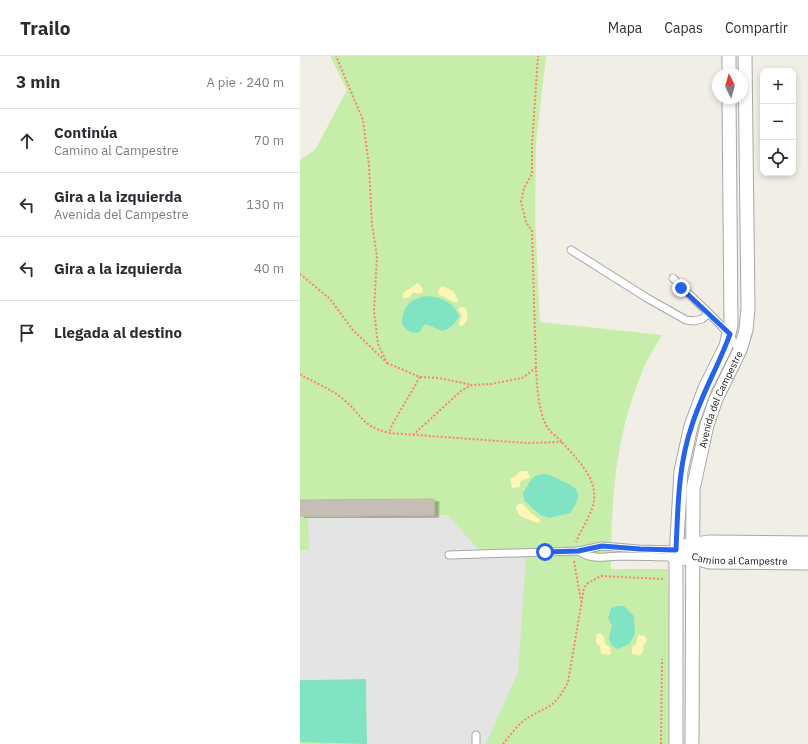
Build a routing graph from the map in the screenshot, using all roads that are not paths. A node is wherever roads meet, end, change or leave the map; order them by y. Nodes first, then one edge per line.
1 (729, 56) edge
2 (745, 56) edge
3 (729, 68) edge
4 (729, 104) edge
5 (571, 250) dead end
6 (673, 278) dead end
7 (708, 314) junction
8 (730, 334) junction
9 (740, 350) junction
10 (808, 545) edge
11 (576, 550) junction
12 (693, 552) junction
13 (676, 553) junction
14 (449, 554) dead end
15 (808, 561) edge
16 (476, 735) dead end
17 (476, 744) edge
18 (676, 744) edge
19 (692, 744) edge

1 - 3 street
2 - 9 street, Avenida del Campestre
4 - 8 street, Avenida del Campestre
5 - 7 lane
6 - 7 lane
7 - 8 lane
8 - 9 lane
8 - 13 street, Avenida del Campestre
9 - 12 street, Avenida del Campestre
10 - 12 street, Camino al Campestre
11 - 13 lane, Camino al Campestre
11 - 13 lane, Camino al Campestre
11 - 14 lane, Camino al Campestre
12 - 13 street, Camino al Campestre
12 - 15 street, Camino al Campestre
12 - 19 street, Avenida del Campestre
13 - 18 street, Avenida del Campestre
16 - 17 lane

